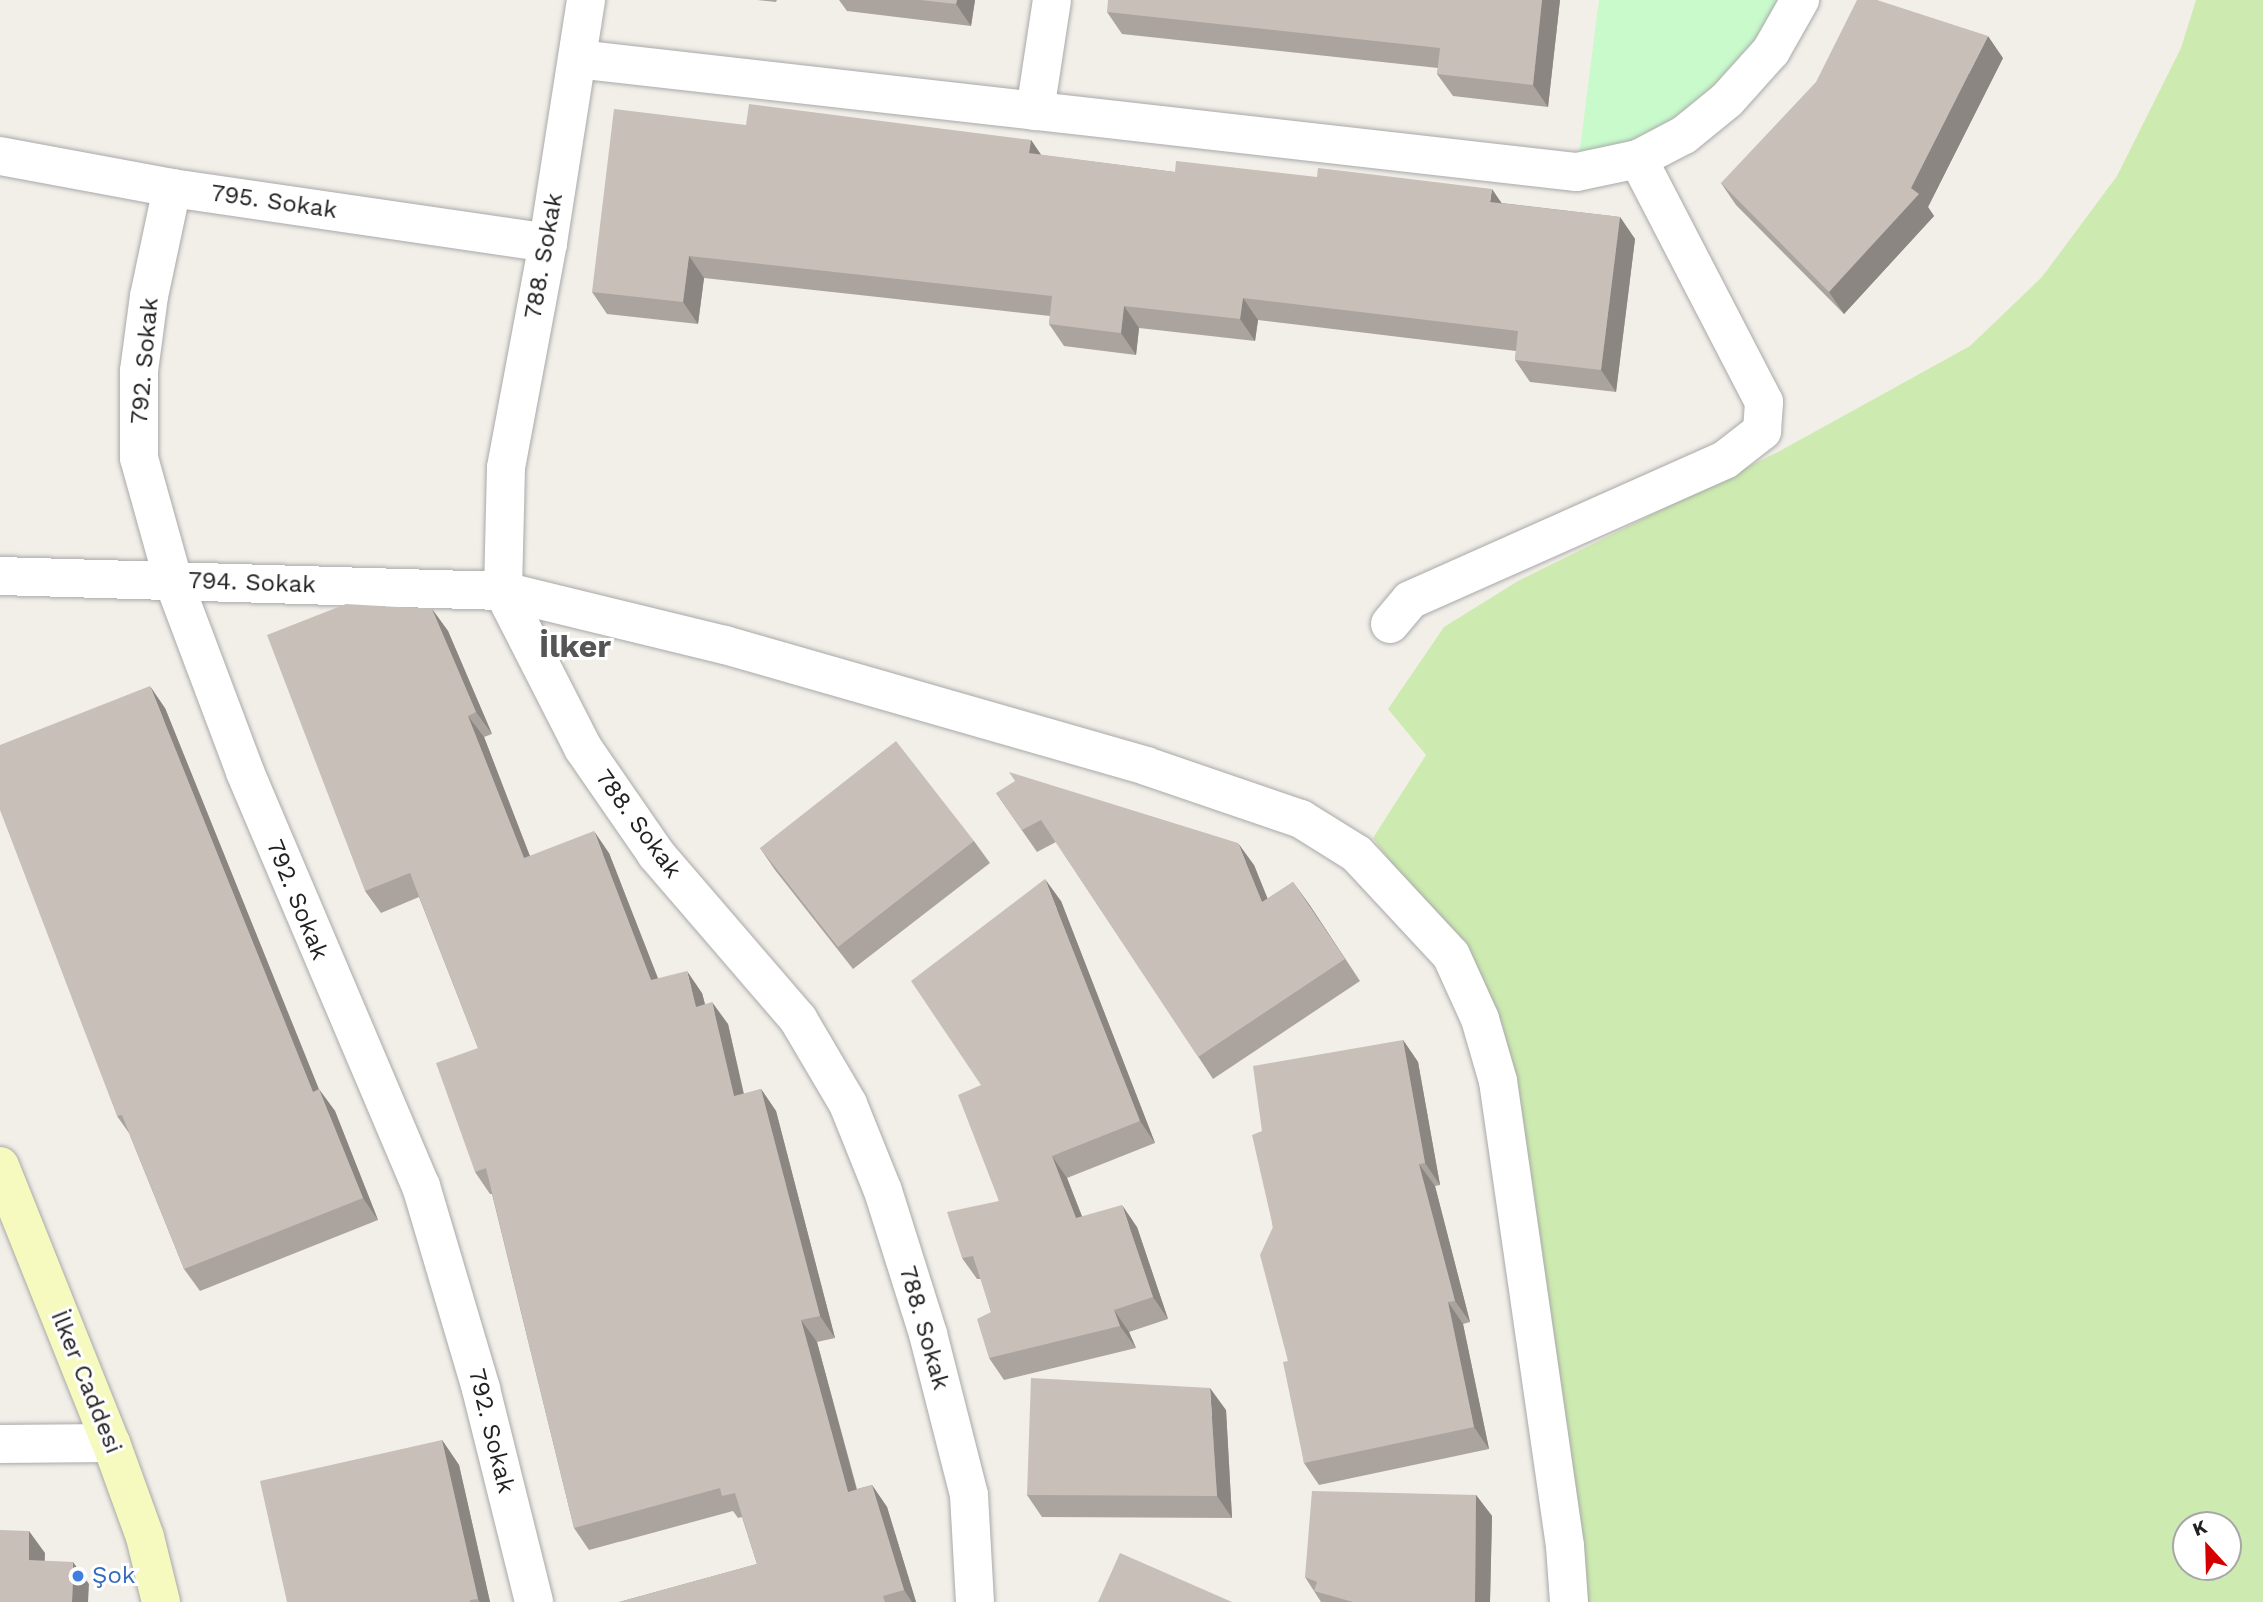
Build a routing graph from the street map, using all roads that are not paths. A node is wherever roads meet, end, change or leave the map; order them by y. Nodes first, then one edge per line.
1 (586, 0) edge
2 (1052, 0) edge
3 (1800, 0) edge
4 (577, 59) junction
5 (1035, 111) junction
6 (0, 156) edge
7 (1639, 159) junction
8 (172, 188) junction
9 (548, 243) junction
10 (0, 576) edge
11 (173, 580) junction
12 (503, 591) junction
13 (1390, 624) dead end
14 (0, 1166) edge
15 (111, 1443) junction
16 (0, 1444) edge
17 (160, 1602) edge
18 (534, 1602) edge
19 (975, 1602) edge
20 (1569, 1602) edge

1 - 4 street, 788. Sokak
2 - 5 street
3 - 7 street
4 - 5 street
4 - 9 street, 788. Sokak
5 - 7 street
6 - 8 street, 795. Sokak
7 - 13 street
8 - 9 street, 795. Sokak
8 - 11 street, 792. Sokak
9 - 12 street, 788. Sokak
10 - 11 street, 794. Sokak
11 - 12 street, 794. Sokak
11 - 18 street, 792. Sokak
12 - 19 street, 788. Sokak
12 - 20 street, 794. Sokak
14 - 15 main road, İlker Caddesi
15 - 16 street
15 - 17 main road, İlker Caddesi

